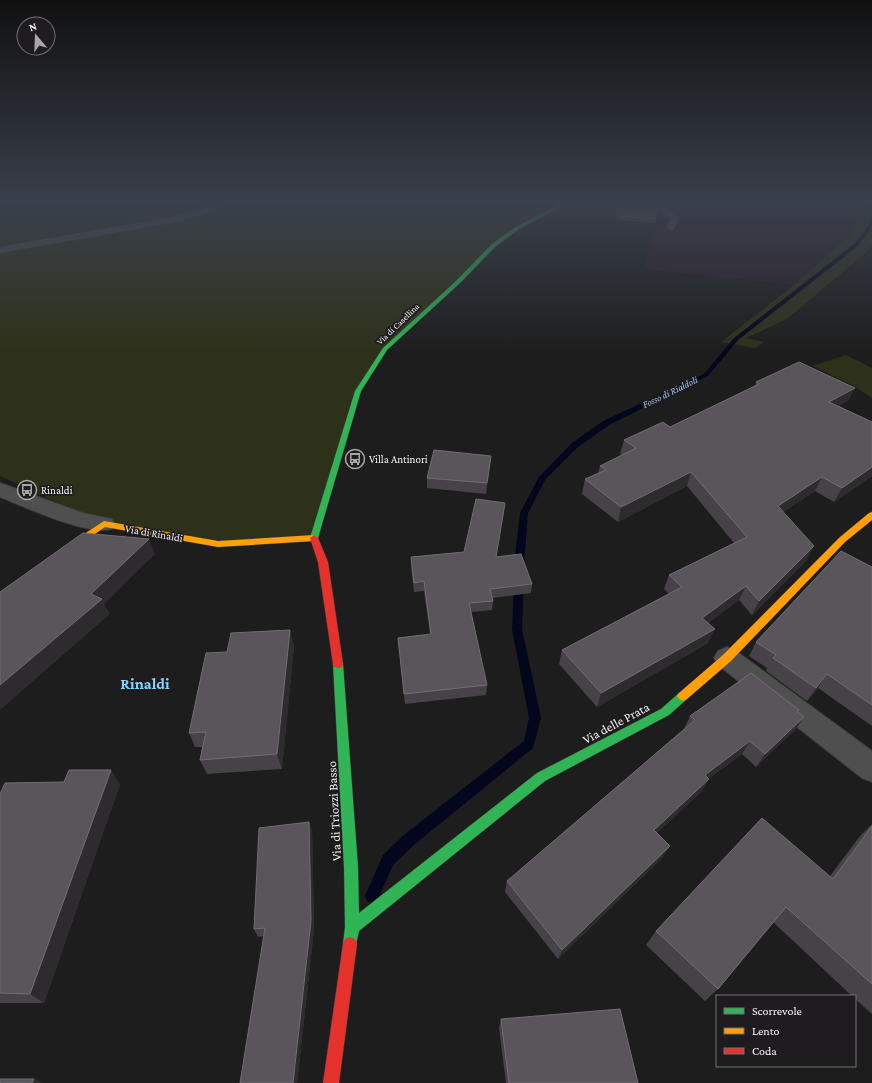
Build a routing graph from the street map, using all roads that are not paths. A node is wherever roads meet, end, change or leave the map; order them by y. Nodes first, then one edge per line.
1 (485, 255) edge
2 (0, 490) edge
3 (872, 515) edge
4 (104, 524) junction
5 (314, 538) junction
6 (61, 554) edge
7 (727, 658) junction
8 (872, 768) edge
9 (352, 927) junction
10 (332, 1083) edge

1 - 5 street, Via di Casellina
2 - 4 street, Via di Rinaldi
3 - 7 street, Via delle Prata
4 - 5 street, Via di Rinaldi
4 - 6 street
5 - 9 street, Via di Triozzi Basso
7 - 8 street
7 - 9 street, Via delle Prata
9 - 10 street, Via di Triozzi Basso

